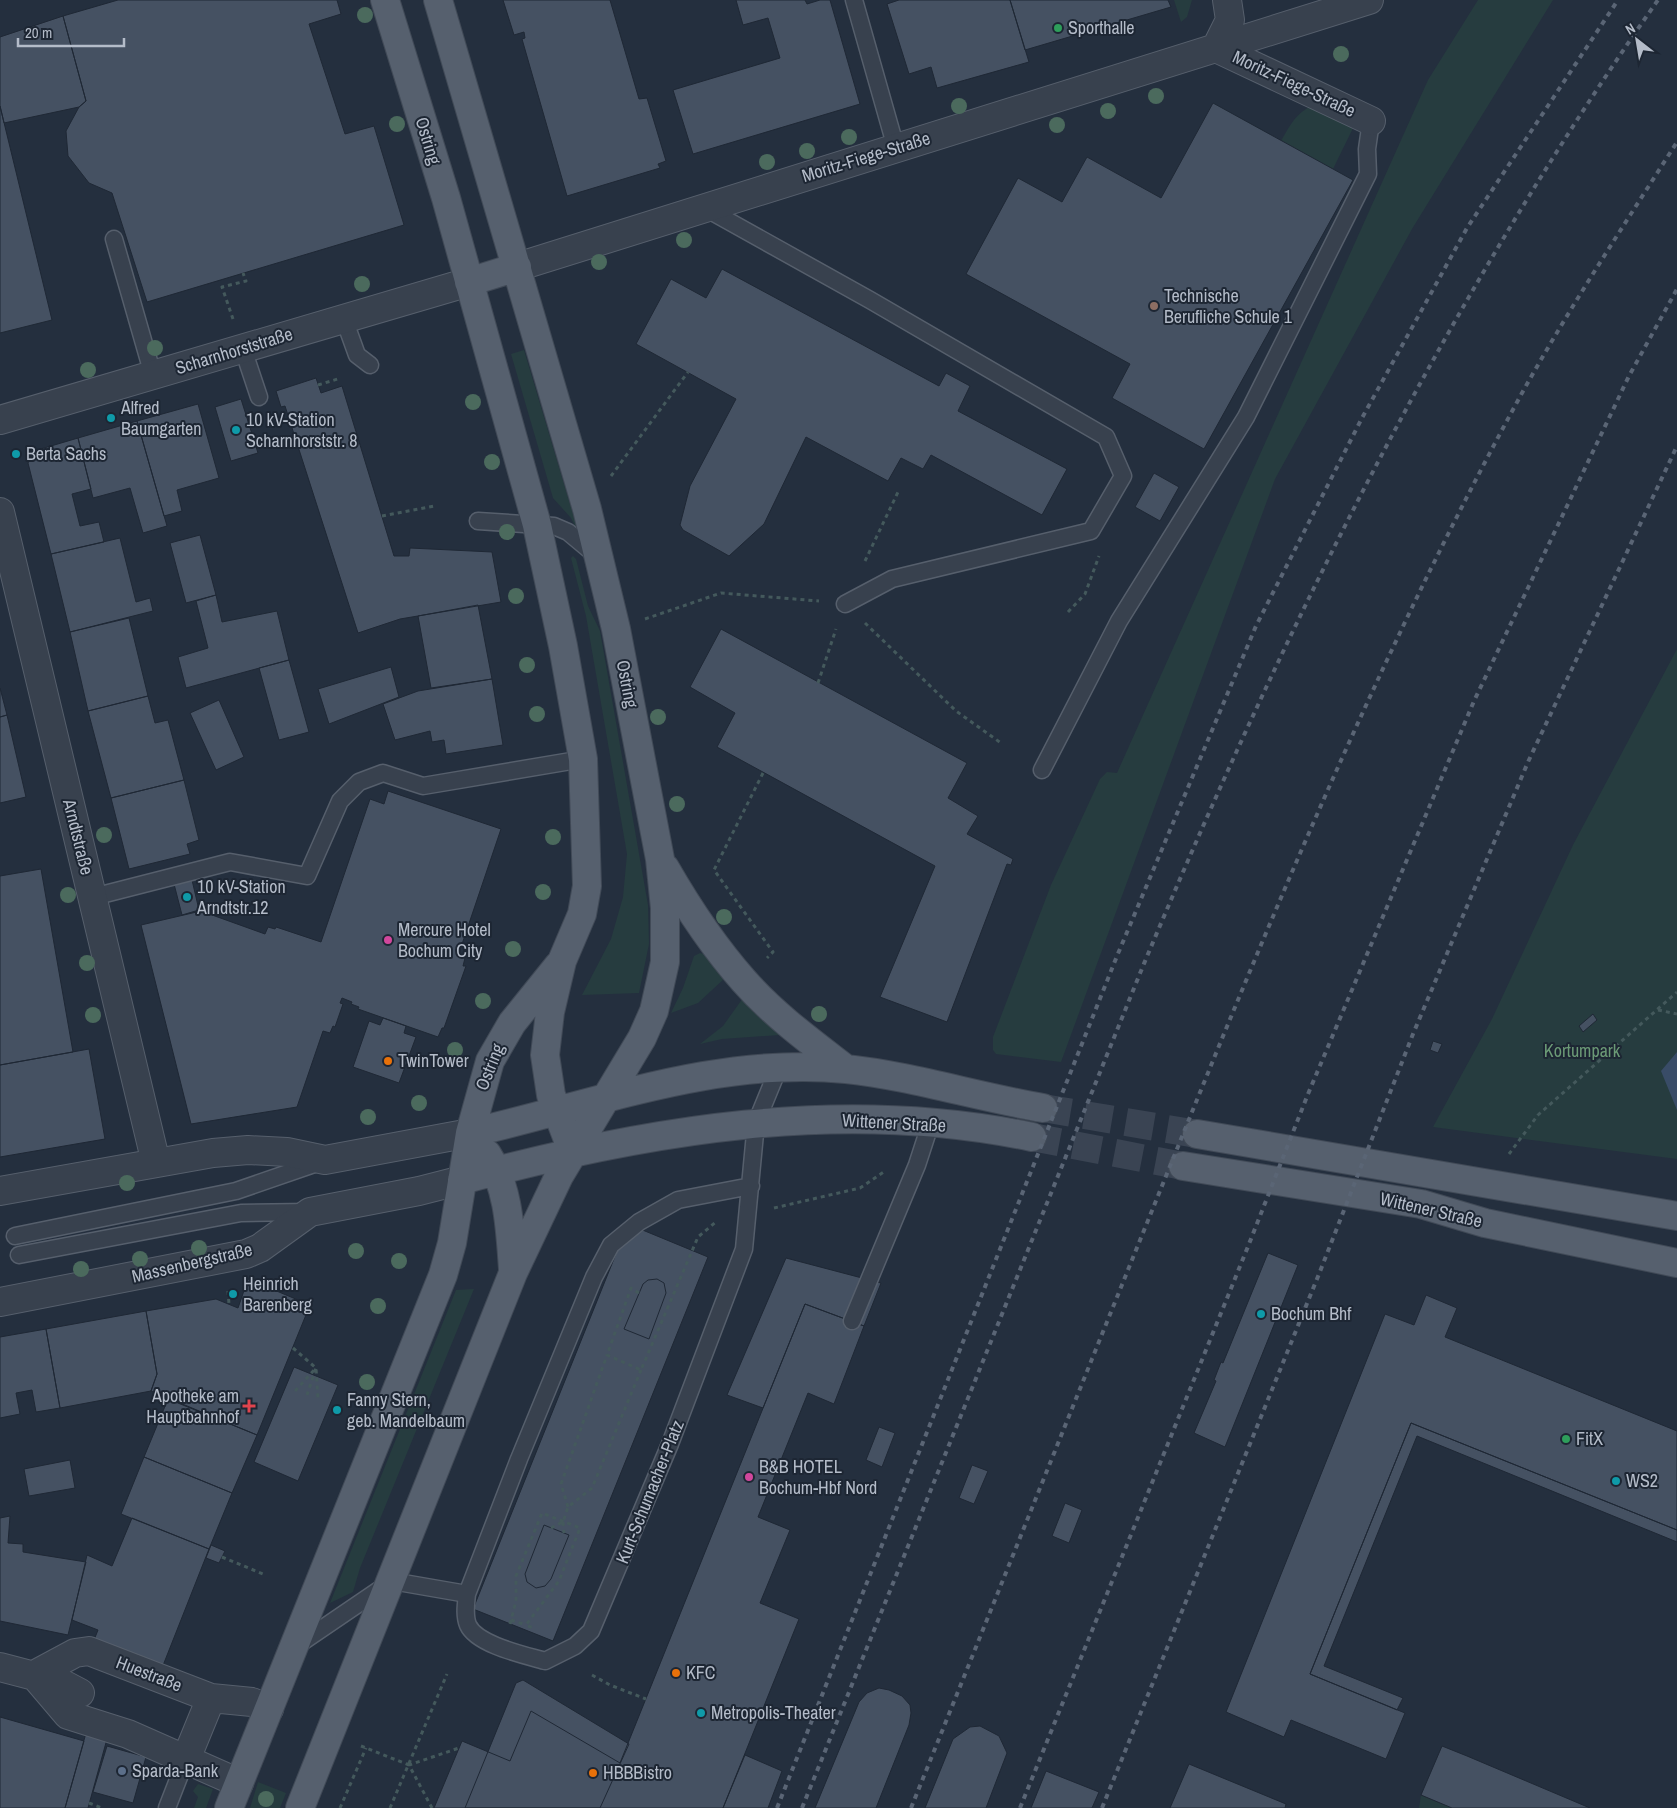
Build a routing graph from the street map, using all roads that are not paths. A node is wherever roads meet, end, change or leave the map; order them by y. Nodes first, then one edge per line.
1 (385, 0) edge
2 (438, 0) edge
3 (854, 0) edge
4 (1228, 0) edge
5 (1369, 0) edge
6 (1216, 48) junction
7 (1371, 121) joint
8 (896, 148) junction
9 (705, 208) junction
10 (114, 239) dead end
11 (516, 268) junction
12 (469, 282) junction
13 (344, 319) junction
14 (242, 349) junction
15 (370, 365) dead end
16 (153, 375) junction
17 (259, 398) dead end
18 (0, 420) edge
19 (0, 514) edge
20 (478, 521) dead end
21 (537, 525) junction
22 (599, 558) junction
23 (845, 604) dead end
24 (583, 759) junction
25 (1042, 770) dead end
26 (660, 859) junction
27 (93, 897) junction
28 (562, 961) junction
29 (779, 1067) junction
30 (846, 1069) junction
31 (606, 1099) junction
32 (1043, 1108) tunnel mouth
33 (557, 1113) junction
34 (931, 1122) junction
35 (756, 1123) junction
36 (470, 1133) junction
37 (1197, 1134) tunnel mouth
38 (1032, 1137) tunnel mouth
39 (573, 1153) junction
40 (325, 1160) junction
41 (156, 1163) junction
42 (1183, 1166) tunnel mouth
43 (497, 1170) junction
44 (462, 1180) junction
45 (266, 1182) junction
46 (751, 1186) junction
47 (0, 1191) edge
48 (271, 1211) junction
49 (310, 1212) junction
50 (1677, 1216) edge
51 (15, 1236) dead end
52 (19, 1255) dead end
53 (1677, 1263) edge
54 (513, 1273) junction
55 (0, 1302) edge
56 (852, 1322) dead end
57 (392, 1581) junction
58 (467, 1594) junction
59 (294, 1648) junction
60 (0, 1667) edge
61 (34, 1675) junction
62 (76, 1689) dead end
63 (211, 1698) junction
64 (269, 1709) junction
65 (186, 1759) junction
66 (239, 1783) junction
67 (167, 1808) edge
68 (229, 1808) edge
69 (300, 1808) edge

1 - 12 main road, Ostring
2 - 11 main road, Ostring
3 - 8 lane
4 - 6 street
5 - 6 street, Moritz-Fiege-Straße
6 - 7 street, Moritz-Fiege-Straße
6 - 8 street, Moritz-Fiege-Straße
7 - 25 lane
8 - 9 street, Moritz-Fiege-Straße
9 - 11 street, Moritz-Fiege-Straße
9 - 23 lane
10 - 16 lane
11 - 12 main road
11 - 22 main road, Ostring
12 - 13 street, Scharnhorststraße
12 - 21 main road, Ostring
13 - 14 street, Scharnhorststraße
13 - 15 lane
14 - 16 street, Scharnhorststraße
14 - 17 lane
16 - 18 street, Scharnhorststraße
19 - 27 street, Arndtstraße
20 - 21 lane
21 - 22 lane
21 - 24 main road, Ostring
22 - 26 main road, Ostring
24 - 27 lane
24 - 28 main road, Ostring
26 - 30 main road
26 - 31 main road, Ostring
27 - 41 street, Arndtstraße
28 - 33 main road, Ostring
28 - 36 main road, Ostring
29 - 30 main road
29 - 31 main road
29 - 35 lane
30 - 32 main road
31 - 33 main road
31 - 39 main road
33 - 36 main road
33 - 39 main road
34 - 35 main road, Wittener Straße
34 - 38 main road, Wittener Straße
34 - 56 lane
35 - 39 main road, Wittener Straße
35 - 46 lane, Kurt-Schumacher-Platz
36 - 40 street
36 - 43 main road
36 - 44 main road
37 - 50 main road, Wittener Straße
39 - 43 main road
39 - 54 main road
40 - 41 street
40 - 45 lane
41 - 47 street
42 - 53 main road, Wittener Straße
43 - 44 main road
43 - 54 main road
44 - 49 street, Massenbergstraße
44 - 59 main road
45 - 48 lane
45 - 51 lane
46 - 58 lane, Kurt-Schumacher-Platz
46 - 58 lane, Kurt-Schumacher-Platz
48 - 49 lane
48 - 52 lane
49 - 55 street, Massenbergstraße
54 - 57 main road
57 - 58 lane
57 - 59 lane
57 - 69 main road
59 - 64 main road
60 - 61 street
61 - 62 street
61 - 63 street, Huestraße
61 - 65 street
63 - 64 street, Huestraße
63 - 65 street
64 - 66 main road
65 - 66 street
65 - 67 lane
66 - 68 main road

